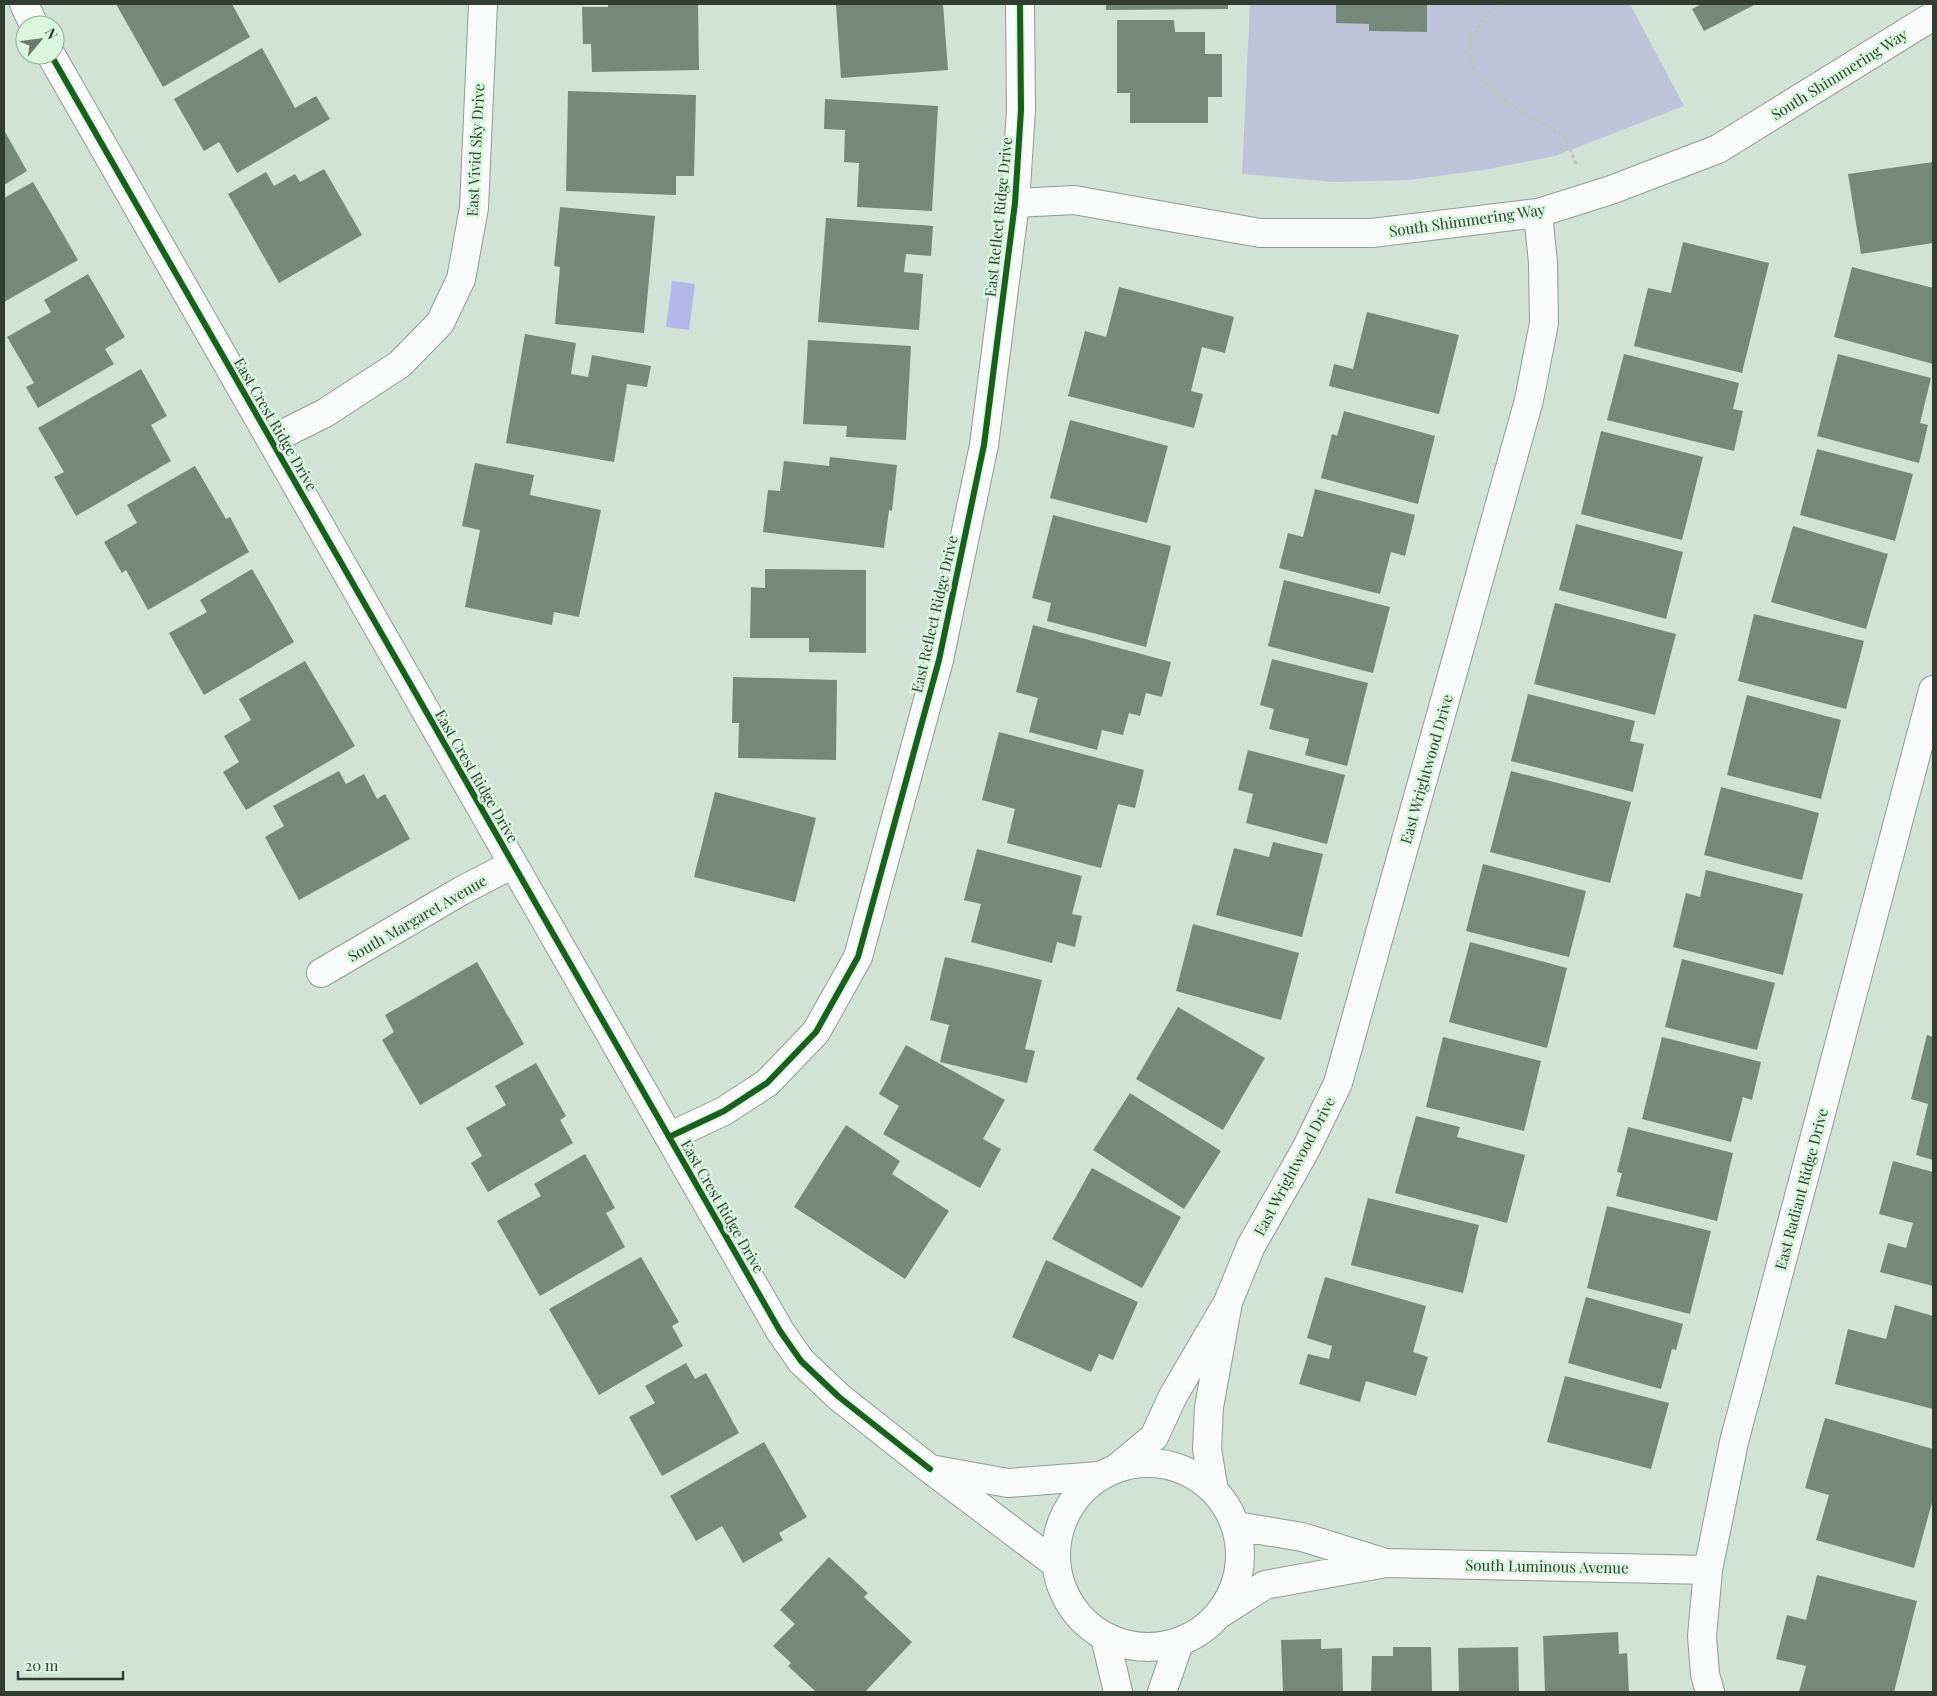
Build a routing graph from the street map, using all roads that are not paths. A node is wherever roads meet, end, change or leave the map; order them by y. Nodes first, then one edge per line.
1 (483, 4) edge
2 (1020, 4) edge
3 (1933, 16) edge
4 (57, 65) edge
5 (1016, 203) junction
6 (1538, 213) junction
7 (271, 440) junction
8 (1933, 690) edge
9 (513, 864) junction
10 (321, 973) dead end
11 (669, 1137) junction
12 (1228, 1302) junction
13 (930, 1469) junction
14 (1109, 1472) junction
15 (1214, 1491) junction
16 (1236, 1526) junction
17 (1386, 1563) junction
18 (1056, 1564) junction
19 (1708, 1570) junction
20 (1220, 1614) junction
21 (1105, 1637) junction
22 (1179, 1643) junction
23 (1118, 1692) edge
24 (1162, 1692) edge
25 (1710, 1692) edge

1 - 7 street, East Vivid Sky Drive
2 - 5 street, East Reflect Ridge Drive
3 - 6 street, South Shimmering Way
4 - 7 street, East Crest Ridge Drive
5 - 6 street, South Shimmering Way
5 - 11 street, East Reflect Ridge Drive
6 - 12 street, East Wrightwood Drive
7 - 9 street, East Crest Ridge Drive
8 - 19 street, East Radiant Ridge Drive
9 - 10 street, South Margaret Avenue
9 - 11 street, East Crest Ridge Drive
11 - 13 street, East Crest Ridge Drive
12 - 14 street, East Wrightwood Drive
12 - 15 street, East Wrightwood Drive
13 - 14 street, East Crest Ridge Drive
13 - 18 street, East Crest Ridge Drive
14 - 15 street, East Crest Ridge Drive
14 - 18 street, East Wrightwood Drive
15 - 16 street
16 - 17 street, South Luminous Avenue
16 - 20 street
17 - 19 street, South Luminous Avenue
17 - 20 street, South Luminous Avenue
18 - 21 street, East Wrightwood Drive
19 - 25 street, East Radiant Ridge Drive
20 - 22 street, East Wrightwood Drive
21 - 22 street, East Wrightwood Drive
21 - 23 street
22 - 24 street

